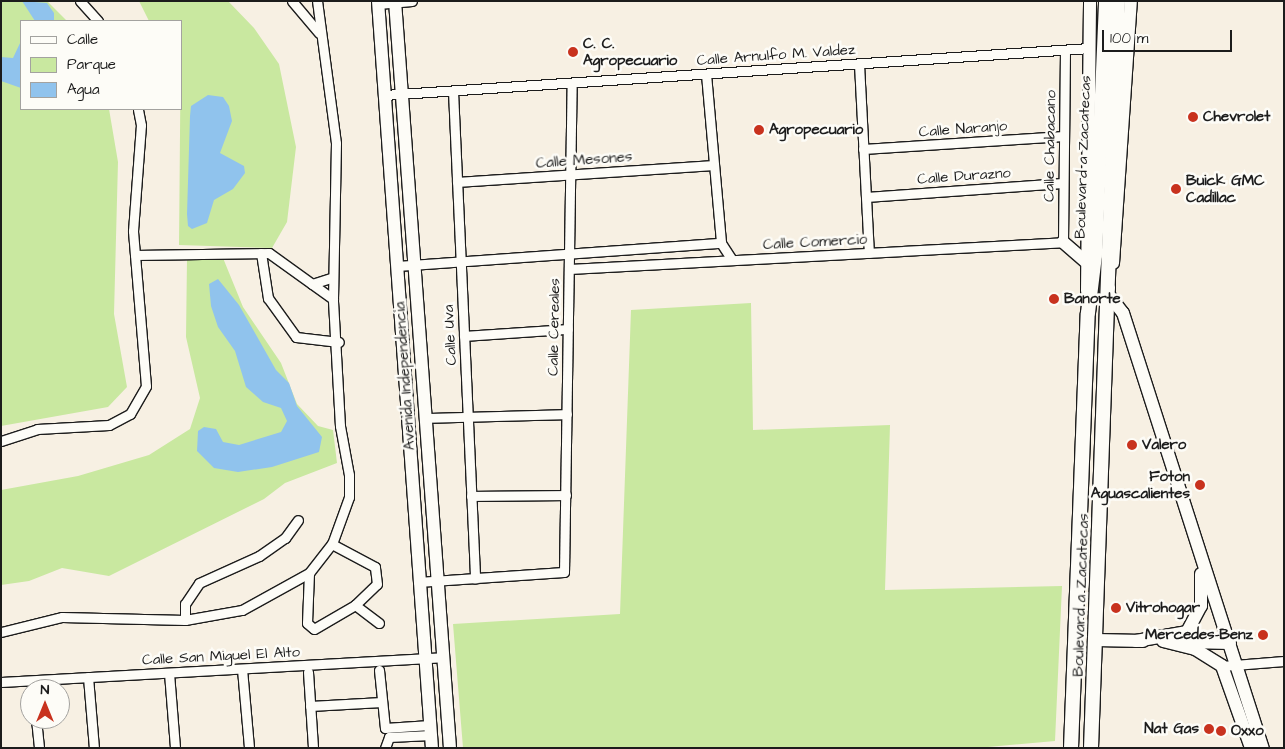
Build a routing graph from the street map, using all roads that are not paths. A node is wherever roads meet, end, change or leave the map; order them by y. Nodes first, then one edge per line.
1 (80, 1) edge
2 (292, 1) edge
3 (317, 1) edge
4 (412, 1) edge
5 (1090, 1) edge
6 (1106, 1) edge
7 (1118, 1) edge
8 (1131, 1) edge
9 (378, 2) edge
10 (395, 2) edge
11 (97, 20) edge
12 (320, 33) junction
13 (1089, 48) junction
14 (1068, 50) junction
15 (859, 64) junction
16 (706, 74) junction
17 (572, 83) junction
18 (453, 91) junction
19 (401, 94) junction
20 (384, 95) junction
21 (138, 110) edge
22 (1064, 136) junction
23 (863, 149) junction
24 (713, 165) junction
25 (570, 174) junction
26 (457, 182) junction
27 (1063, 183) junction
28 (866, 197) junction
29 (1063, 242) junction
30 (720, 243) junction
31 (261, 253) junction
32 (869, 253) junction
33 (569, 254) junction
34 (135, 255) junction
35 (732, 260) junction
36 (1085, 261) junction
37 (461, 262) junction
38 (397, 266) junction
39 (414, 266) junction
40 (569, 269) junction
41 (333, 277) junction
42 (312, 284) junction
43 (1108, 294) junction
44 (333, 300) junction
45 (1088, 313) junction
46 (568, 329) junction
47 (464, 336) junction
48 (339, 342) junction
49 (567, 414) junction
50 (468, 417) junction
51 (424, 418) junction
52 (1, 441) edge
53 (566, 494) junction
54 (471, 496) junction
55 (298, 520) dead end
56 (332, 544) junction
57 (1198, 553) junction
58 (309, 573) junction
59 (475, 579) junction
60 (418, 582) junction
61 (435, 582) junction
62 (355, 605) junction
63 (1076, 616) junction
64 (185, 620) junction
65 (379, 623) dead end
66 (1, 632) edge
67 (1096, 640) junction
68 (1136, 641) junction
69 (1163, 642) junction
70 (1230, 643) junction
71 (442, 657) junction
72 (424, 658) junction
73 (1284, 661) edge
74 (1237, 664) junction
75 (1222, 666) junction
76 (242, 669) junction
77 (379, 670) dead end
78 (308, 672) dead end
79 (169, 673) junction
80 (88, 677) junction
81 (70, 680) edge
82 (1, 682) edge
83 (20, 684) edge
84 (382, 702) junction
85 (310, 706) junction
86 (37, 729) edge
87 (431, 736) edge
88 (39, 748) edge
89 (94, 748) edge
90 (175, 748) edge
91 (249, 748) edge
92 (313, 748) edge
93 (385, 748) edge
94 (450, 748) edge
95 (1071, 748) edge
96 (1091, 748) edge
97 (1250, 748) edge
98 (1263, 748) edge

1 - 11 street
2 - 12 street
3 - 12 street
4 - 10 street
5 - 13 main road, Boulevard a Zacatecas
6 - 45 main road, Boulevard a Zacatecas
7 - 43 main road, Boulevard a Zacatecas
8 - 43 main road, Boulevard a Zacatecas
9 - 10 street
9 - 20 main road, Avenida Independencia
10 - 19 main road, Avenida Independencia
12 - 41 street
13 - 14 street, Calle Arnulfo M. Valdez
13 - 36 main road, Boulevard a Zacatecas
14 - 15 street, Calle Arnulfo M. Valdez
14 - 22 street, Calle Chabacano
15 - 16 street, Calle Arnulfo M. Valdez
15 - 23 street
16 - 17 street, Calle Arnulfo M. Valdez
16 - 24 street
17 - 18 street, Calle Arnulfo M. Valdez
17 - 25 street, Calle Cereales
18 - 19 street, Calle Arnulfo M. Valdez
18 - 26 street, Calle Uva
19 - 20 street, Calle Arnulfo M. Valdez
19 - 39 main road, Avenida Independencia
20 - 38 main road, Avenida Independencia
21 - 34 street
22 - 23 street, Calle Naranjo
22 - 27 street, Calle Chabacano
23 - 28 street
24 - 25 street, Calle Mesones
24 - 30 street
25 - 26 street, Calle Mesones
25 - 33 street, Calle Cereales
26 - 37 street, Calle Uva
27 - 28 street, Calle Durazno
27 - 29 street, Calle Chabacano
28 - 32 street
29 - 32 street, Calle Comercio
29 - 36 main road
30 - 33 street
30 - 35 street
31 - 34 street
31 - 42 street
31 - 48 street
32 - 35 street, Calle Comercio
33 - 37 street
33 - 40 street, Calle Cereales
34 - 52 street
35 - 40 street, Calle Comercio
36 - 45 main road, Boulevard a Zacatecas
37 - 39 street
37 - 47 street, Calle Uva
38 - 39 street
38 - 60 main road, Avenida Independencia
39 - 51 main road, Avenida Independencia
40 - 46 street, Calle Cereales
41 - 42 street
41 - 44 street
42 - 44 street
43 - 57 main road
43 - 67 main road, Boulevard a Zacatecas
44 - 48 street
45 - 63 main road, Boulevard a Zacatecas
46 - 47 street
46 - 49 street, Calle Cereales
47 - 50 street, Calle Uva
48 - 56 street
49 - 50 street
49 - 53 street, Calle Cereales
50 - 51 street
50 - 54 street, Calle Uva
51 - 61 main road, Avenida Independencia
53 - 54 street
53 - 59 street, Calle Cereales
54 - 59 street, Calle Uva
55 - 64 street
56 - 58 street
56 - 62 street
57 - 68 main road
57 - 70 main road
58 - 62 street
58 - 64 street
59 - 61 street
60 - 61 street
60 - 72 main road, Avenida Independencia
61 - 71 main road, Avenida Independencia
62 - 65 street
63 - 67 main road
63 - 95 main road, Boulevard a Zacatecas
64 - 66 street
67 - 68 main road
67 - 96 main road, Boulevard a Zacatecas
68 - 69 main road
69 - 70 main road
69 - 75 main road
70 - 74 main road
71 - 72 street, Calle San Miguel El Alto
71 - 94 main road, Avenida Independencia
72 - 76 street, Calle San Miguel El Alto
72 - 87 main road, Avenida Independencia
73 - 74 street
74 - 75 street
74 - 98 main road
75 - 97 main road
76 - 79 street, Calle San Miguel El Alto
76 - 91 street
77 - 84 street
78 - 85 street
79 - 80 street, Calle San Miguel El Alto
79 - 90 street
80 - 81 street, Calle San Miguel El Alto
80 - 89 street
82 - 83 street, Calle San Miguel El Alto
84 - 85 street
84 - 87 street
85 - 92 street
86 - 88 street
87 - 93 street

